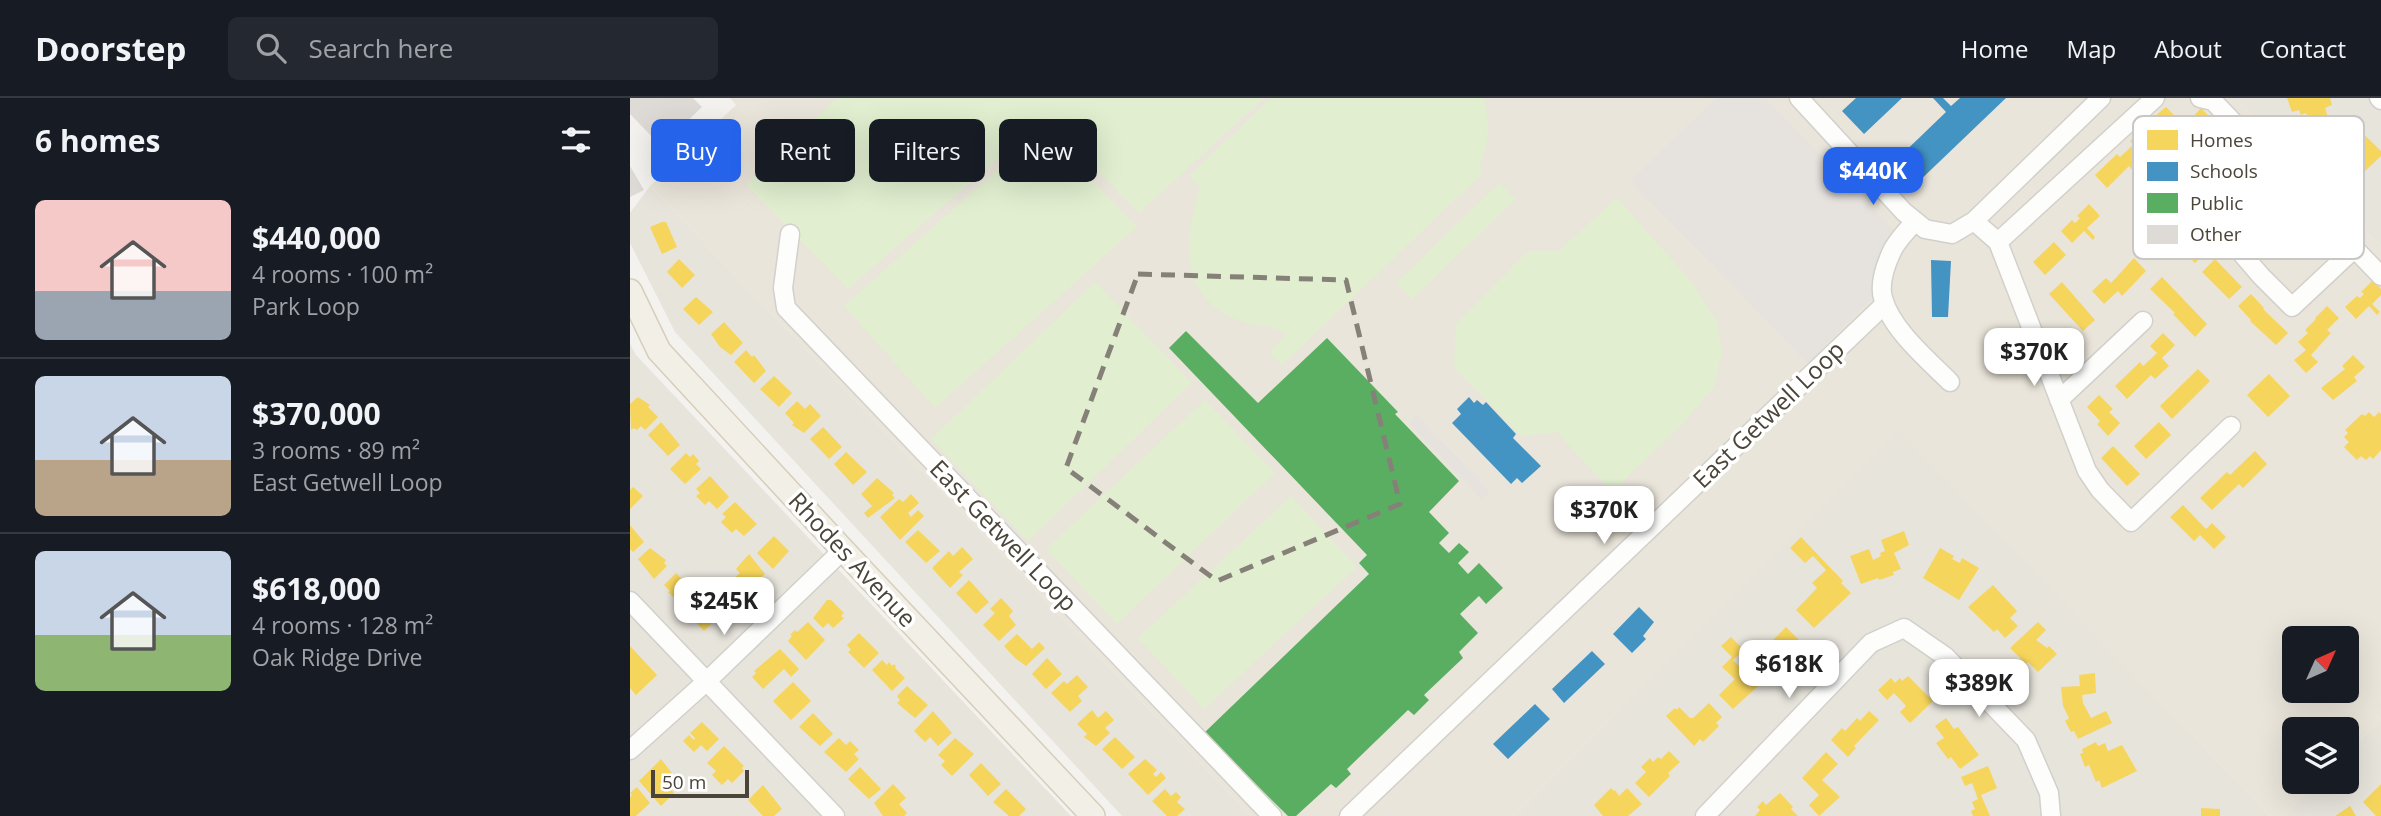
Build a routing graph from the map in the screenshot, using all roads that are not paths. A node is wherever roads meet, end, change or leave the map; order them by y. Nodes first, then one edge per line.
1 (1799, 98) edge
2 (2101, 98) edge
3 (2155, 98) edge
4 (2206, 99) edge
5 (2135, 116) edge
6 (2223, 116) edge
7 (2133, 118) edge
8 (1915, 221) junction
9 (1974, 221) junction
10 (790, 234) dead end
11 (1998, 242) junction
12 (2364, 258) edge
13 (2246, 259) edge
14 (2343, 259) edge
15 (2381, 276) edge
16 (630, 290) edge
17 (1885, 304) junction
18 (2143, 321) dead end
19 (1950, 382) dead end
20 (2059, 400) junction
21 (2231, 426) dead end
22 (843, 550) junction
23 (630, 601) edge
24 (707, 681) junction
25 (630, 750) edge
26 (833, 815) edge
27 (1093, 816) edge
28 (1272, 816) edge
29 (1349, 816) edge
30 (1705, 816) edge
31 (2051, 816) edge

1 - 8 street
2 - 9 street
3 - 5 street
4 - 6 street
7 - 11 street
8 - 9 street
8 - 17 street
9 - 11 street
10 - 28 street, East Getwell Loop
11 - 20 street
12 - 15 street
13 - 14 street
16 - 22 main road, Rhodes Avenue
17 - 19 street
17 - 29 street, East Getwell Loop
18 - 20 street
20 - 21 street
22 - 24 street
22 - 27 main road, Rhodes Avenue
23 - 24 street
24 - 25 street
24 - 26 street
30 - 31 street

